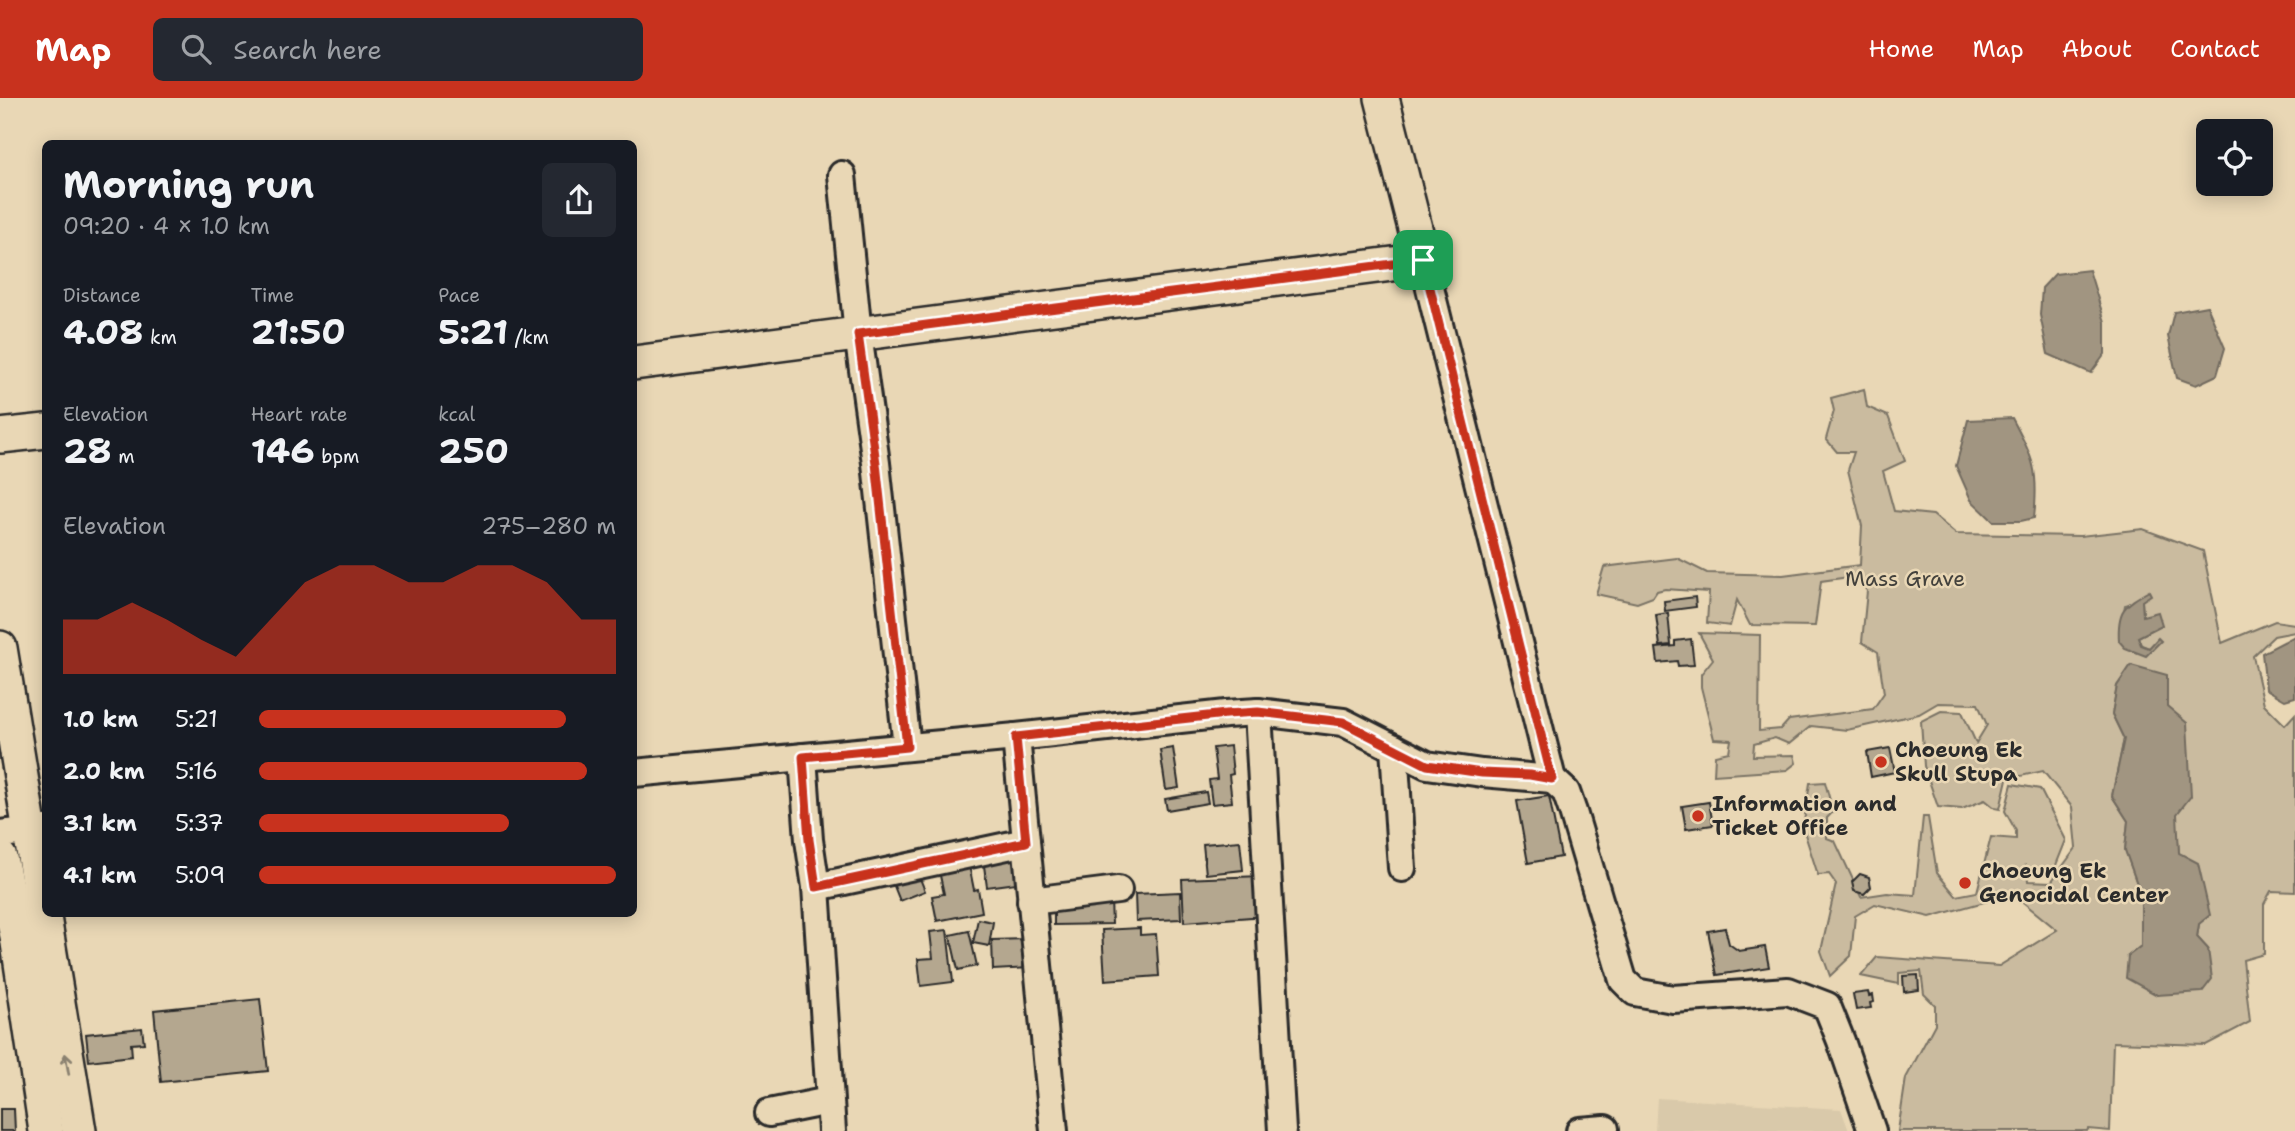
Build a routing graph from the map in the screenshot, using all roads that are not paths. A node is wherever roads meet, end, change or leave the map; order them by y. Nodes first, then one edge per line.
1 (1382, 98) edge
2 (842, 174) dead end
3 (1423, 260) junction
4 (858, 334) junction
5 (637, 363) edge
6 (42, 431) edge
7 (0, 436) edge
8 (0, 648) edge
9 (1258, 712) junction
10 (1016, 737) junction
11 (907, 747) junction
12 (1394, 748) junction
13 (803, 757) junction
14 (637, 773) edge
15 (1552, 779) junction
16 (25, 831) edge
17 (1026, 842) junction
18 (0, 858) edge
19 (1402, 868) dead end
20 (816, 887) junction
21 (1118, 890) dead end
22 (1031, 901) junction
23 (830, 1101) junction
24 (769, 1113) dead end
25 (46, 1131) edge
26 (79, 1131) edge
27 (832, 1131) edge
28 (1054, 1131) edge
29 (1282, 1131) edge
30 (1872, 1131) edge

1 - 3 main road
2 - 4 street
3 - 4 main road
3 - 15 street
4 - 5 main road
4 - 11 street
6 - 7 main road
8 - 16 main road
9 - 10 street
9 - 12 street
9 - 29 street
10 - 11 street
10 - 17 street
11 - 13 street
12 - 15 street
12 - 19 street
13 - 14 street
13 - 20 street
15 - 30 street
26 -> 16 main road
17 - 20 street
17 - 22 street
18 - 25 main road
20 - 23 street
21 - 22 street
22 - 28 street
23 - 24 street
23 - 27 street

